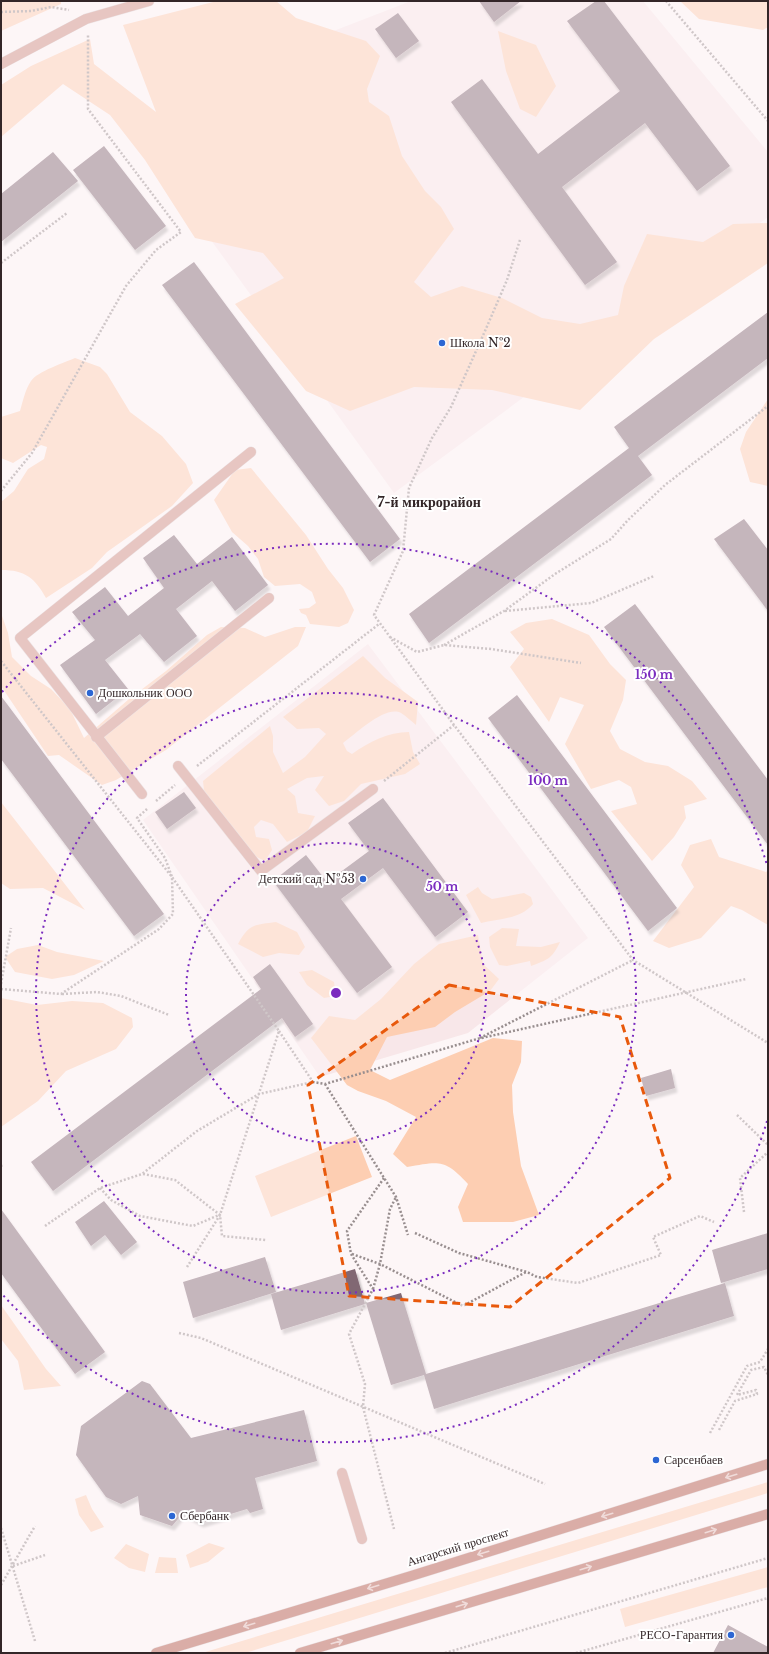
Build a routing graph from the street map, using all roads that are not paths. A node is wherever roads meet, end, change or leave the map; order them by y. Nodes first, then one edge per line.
1 (149, 1) edge
2 (1, 64) edge
3 (251, 452) dead end
4 (269, 598) dead end
5 (96, 737) junction
6 (178, 766) dead end
7 (373, 789) road end
8 (142, 794) dead end
9 (768, 1464) edge
10 (342, 1473) dead end
11 (768, 1514) edge
12 (362, 1539) dead end
13 (156, 1653) edge
14 (300, 1653) edge

1 - 2 street
3 - 5 street
4 - 5 street
5 - 8 street
6 - 7 street
9 -> 13 street, Ангарский проспект
10 - 12 street
14 -> 11 street

